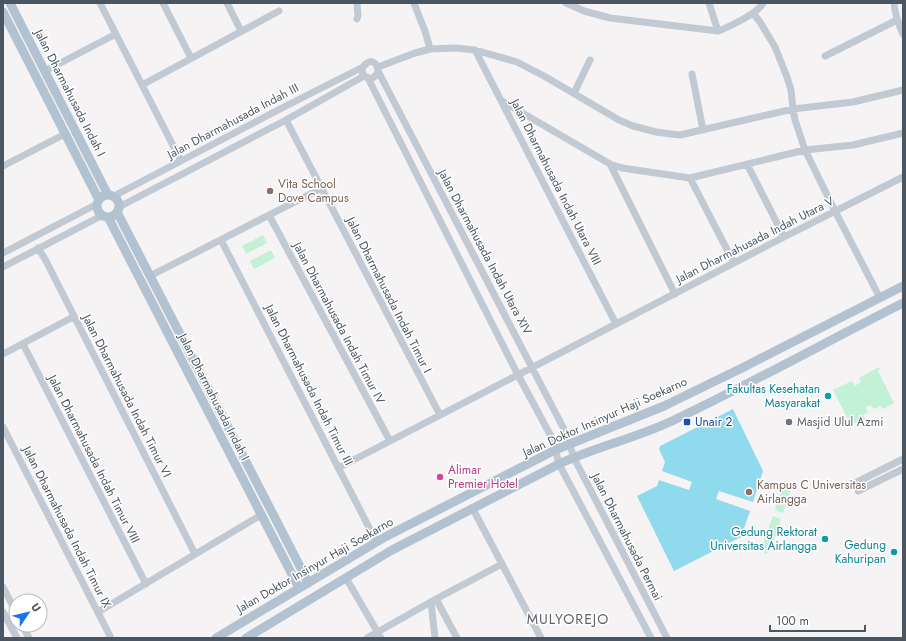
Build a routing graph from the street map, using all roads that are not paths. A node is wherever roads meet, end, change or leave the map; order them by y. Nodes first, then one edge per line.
1 (10, 3) edge
2 (100, 3) edge
3 (163, 3) edge
4 (227, 3) edge
5 (357, 3) edge
6 (414, 3) edge
7 (566, 3) edge
8 (709, 3) edge
9 (763, 3) edge
10 (894, 3) edge
11 (279, 11) dead end
12 (3, 12) edge
13 (753, 13) junction
14 (357, 19) dead end
15 (897, 20) junction
16 (241, 31) junction
17 (718, 31) junction
18 (116, 34) junction
19 (903, 34) edge
20 (430, 49) junction
21 (475, 50) junction
22 (825, 56) dead end
23 (191, 58) junction
24 (590, 60) dead end
25 (363, 67) junction
26 (378, 69) junction
27 (45, 71) junction
28 (692, 74) dead end
29 (366, 77) junction
30 (142, 85) junction
31 (903, 90) edge
32 (574, 93) junction
33 (502, 101) junction
34 (793, 109) junction
35 (286, 120) junction
36 (703, 130) junction
37 (903, 133) edge
38 (65, 134) junction
39 (805, 150) junction
40 (180, 161) junction
41 (610, 164) junction
42 (747, 164) junction
43 (3, 166) edge
44 (903, 177) edge
45 (690, 178) junction
46 (322, 188) junction
47 (111, 195) junction
48 (98, 202) junction
49 (118, 210) junction
50 (835, 211) junction
51 (269, 215) junction
52 (106, 216) junction
53 (784, 237) junction
54 (221, 240) junction
55 (38, 248) junction
56 (3, 253) edge
57 (734, 263) junction
58 (3, 267) edge
59 (150, 276) junction
60 (903, 286) edge
61 (675, 294) junction
62 (880, 298) junction
63 (903, 302) edge
64 (74, 317) junction
65 (616, 324) junction
66 (23, 344) junction
67 (3, 354) edge
68 (532, 367) junction
69 (518, 375) junction
70 (216, 405) junction
71 (207, 410) junction
72 (440, 415) junction
73 (3, 427) edge
74 (390, 441) junction
75 (570, 444) junction
76 (555, 450) junction
77 (574, 458) junction
78 (903, 459) edge
79 (559, 464) junction
80 (338, 468) junction
81 (903, 469) edge
82 (847, 488) dead end
83 (858, 491) dead end
84 (473, 509) junction
85 (261, 515) junction
86 (385, 537) junction
87 (376, 541) junction
88 (392, 550) junction
89 (196, 554) junction
90 (502, 564) junction
91 (346, 578) junction
92 (308, 582) junction
93 (146, 584) junction
94 (3, 587) edge
95 (299, 588) junction
96 (8, 597) edge
97 (434, 601) junction
98 (3, 612) edge
99 (98, 612) junction
100 (379, 635) edge
101 (17, 638) edge
102 (111, 638) edge
103 (217, 638) edge
104 (246, 638) edge
105 (367, 638) edge
106 (434, 638) edge
107 (457, 638) edge
108 (541, 638) edge
109 (651, 638) edge
110 (668, 638) edge

1 - 27 main road, Jalan Dharmahusada Indah I
2 - 18 street
3 - 23 street
4 - 16 street
5 - 14 street
6 - 20 street
7 - 17 street
8 - 17 street
9 - 13 street
10 - 15 street
11 - 16 street
12 - 38 main road, Jalan Dharmahusada Indah I
13 - 17 street
13 - 34 street
15 - 19 street
15 - 22 street
16 - 23 street
18 - 27 street
18 - 30 street
20 - 21 street
20 - 26 street
21 - 32 street
21 - 33 street, Jalan Dharmahusada Indah Utara VIII
23 - 30 street
24 - 32 street
25 - 26 street
25 - 29 street
25 - 40 street, Jalan Dharmahusada Indah III
26 - 29 street
26 - 68 street, Jalan Dharmahusada Indah Utara XIV
27 - 47 main road, Jalan Dharmahusada Indah I
28 - 36 street
29 - 35 street, Jalan Dharmahusada Indah III
29 - 69 street, Jalan Dharmahusada Indah Utara XIV
30 - 40 street
31 - 34 street
32 - 36 street
33 - 41 street
33 - 65 street, Jalan Dharmahusada Indah Utara VIII
34 - 36 street
34 - 39 street
35 - 46 street, Jalan Dharmahusada Indah Timur I
35 - 49 street, Jalan Dharmahusada Indah III
37 - 39 street
38 - 43 street
38 - 48 main road, Jalan Dharmahusada Indah I
39 - 42 street
39 - 50 street
40 - 47 street, Jalan Dharmahusada Indah III
41 - 45 street
41 - 61 street
42 - 45 street
42 - 53 street
44 - 50 street, Jalan Dharmahusada Indah Utara V
45 - 57 street
46 - 51 street
46 - 72 street, Jalan Dharmahusada Indah Timur I
47 - 48 main road
47 - 49 main road
48 - 52 main road
48 - 56 street
49 - 52 main road
49 - 59 main road, Jalan Dharmahusada Indah I
50 - 53 street, Jalan Dharmahusada Indah Utara V
50 - 62 street
51 - 54 street
51 - 74 street, Jalan Dharmahusada Indah Timur IV
52 - 55 street
52 - 71 main road, Jalan Dharmahusada Indah I
53 - 57 street, Jalan Dharmahusada Indah Utara V
54 - 59 street
54 - 80 street, Jalan Dharmahusada Indah Timur III
55 - 58 street
55 - 64 street, Jalan Dharmahusada Indah Timur VI
57 - 61 street, Jalan Dharmahusada Indah Utara V
59 - 70 main road, Jalan Dharmahusada Indah I
60 - 62 main road, Jalan Doktor Insinyur Haji Soekarno
61 - 65 street, Jalan Dharmahusada Indah Utara V
62 - 75 main road, Jalan Doktor Insinyur Haji Soekarno
63 - 77 main road, Jalan Doktor Insinyur Haji Soekarno
64 - 66 street
64 - 89 street, Jalan Dharmahusada Indah Timur VI
65 - 68 street, Jalan Dharmahusada Indah Utara V
66 - 67 street
66 - 93 street, Jalan Dharmahusada Indah Timur VIII
68 - 69 street, Jalan Dharmahusada Indah Utara V
68 - 75 street, Jalan Dharmahusada Indah Utara XIV
69 - 72 street, Jalan Dharmahusada Indah Utara V
69 - 76 street, Jalan Dharmahusada Indah Utara XIV
70 - 71 main road
70 - 92 main road, Jalan Dharmahusada Indah I
71 - 85 main road, Jalan Dharmahusada Indah I
72 - 74 street, Jalan Dharmahusada Indah Utara V
73 - 99 street, Jalan Dharmahusada Indah Timur IX
74 - 80 street, Jalan Dharmahusada Indah Utara V
75 - 76 main road, Jalan Doktor Insinyur Haji Soekarno
75 - 77 street, Jalan Dharmahusada Permai
76 - 79 street, Jalan Dharmahusada Permai
76 - 86 main road, Jalan Doktor Insinyur Haji Soekarno
77 - 79 main road, Jalan Doktor Insinyur Haji Soekarno
77 - 110 street, Jalan Dharmahusada Permai
78 - 82 street
79 - 84 main road, Jalan Doktor Insinyur Haji Soekarno
79 - 109 street, Jalan Dharmahusada Permai
80 - 87 street, Jalan Dharmahusada Indah Timur III
81 - 83 street
84 - 88 main road, Jalan Doktor Insinyur Haji Soekarno
84 - 90 street
85 - 89 street
85 - 95 main road, Jalan Dharmahusada Indah I
86 - 87 main road, Jalan Doktor Insinyur Haji Soekarno
86 - 88 main road
87 - 92 main road, Jalan Doktor Insinyur Haji Soekarno
88 - 91 main road, Jalan Doktor Insinyur Haji Soekarno
89 - 93 street
90 - 97 street
90 - 108 street
91 - 100 street
91 - 104 main road, Jalan Doktor Insinyur Haji Soekarno
92 - 95 main road, Jalan Doktor Insinyur Haji Soekarno
93 - 99 street
94 - 96 street
95 - 103 main road, Jalan Doktor Insinyur Haji Soekarno
97 - 100 street
97 - 106 street
97 - 107 street
98 - 101 street
99 - 102 street, Jalan Dharmahusada Indah Timur IX
100 - 105 street

